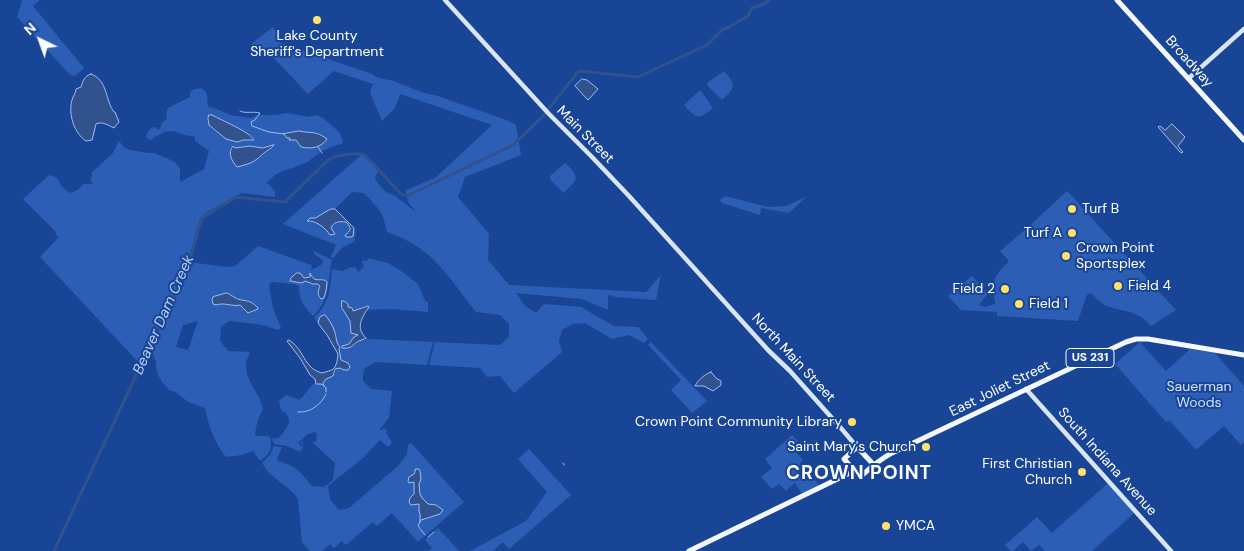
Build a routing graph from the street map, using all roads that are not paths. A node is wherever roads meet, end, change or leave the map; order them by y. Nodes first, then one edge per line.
1 (445, 0) edge
2 (1117, 0) edge
3 (1244, 31) edge
4 (1190, 79) junction
5 (1244, 140) edge
6 (711, 286) joint
7 (1244, 355) edge
8 (1026, 389) junction
9 (857, 447) junction
10 (874, 466) junction
11 (854, 471) junction
12 (689, 551) edge
13 (1171, 551) edge

1 - 6 main road, Main Street
2 - 4 main road, Broadway
3 - 4 main road
4 - 5 main road, Broadway
6 - 9 main road, North Main Street
7 - 8 main road, East Joliet Street / US 231
8 - 10 main road, East Joliet Street / US 231
8 - 13 main road, South Indiana Avenue
9 - 10 main road
9 - 11 main road, US 231
10 - 11 main road, US 231
11 - 12 main road

